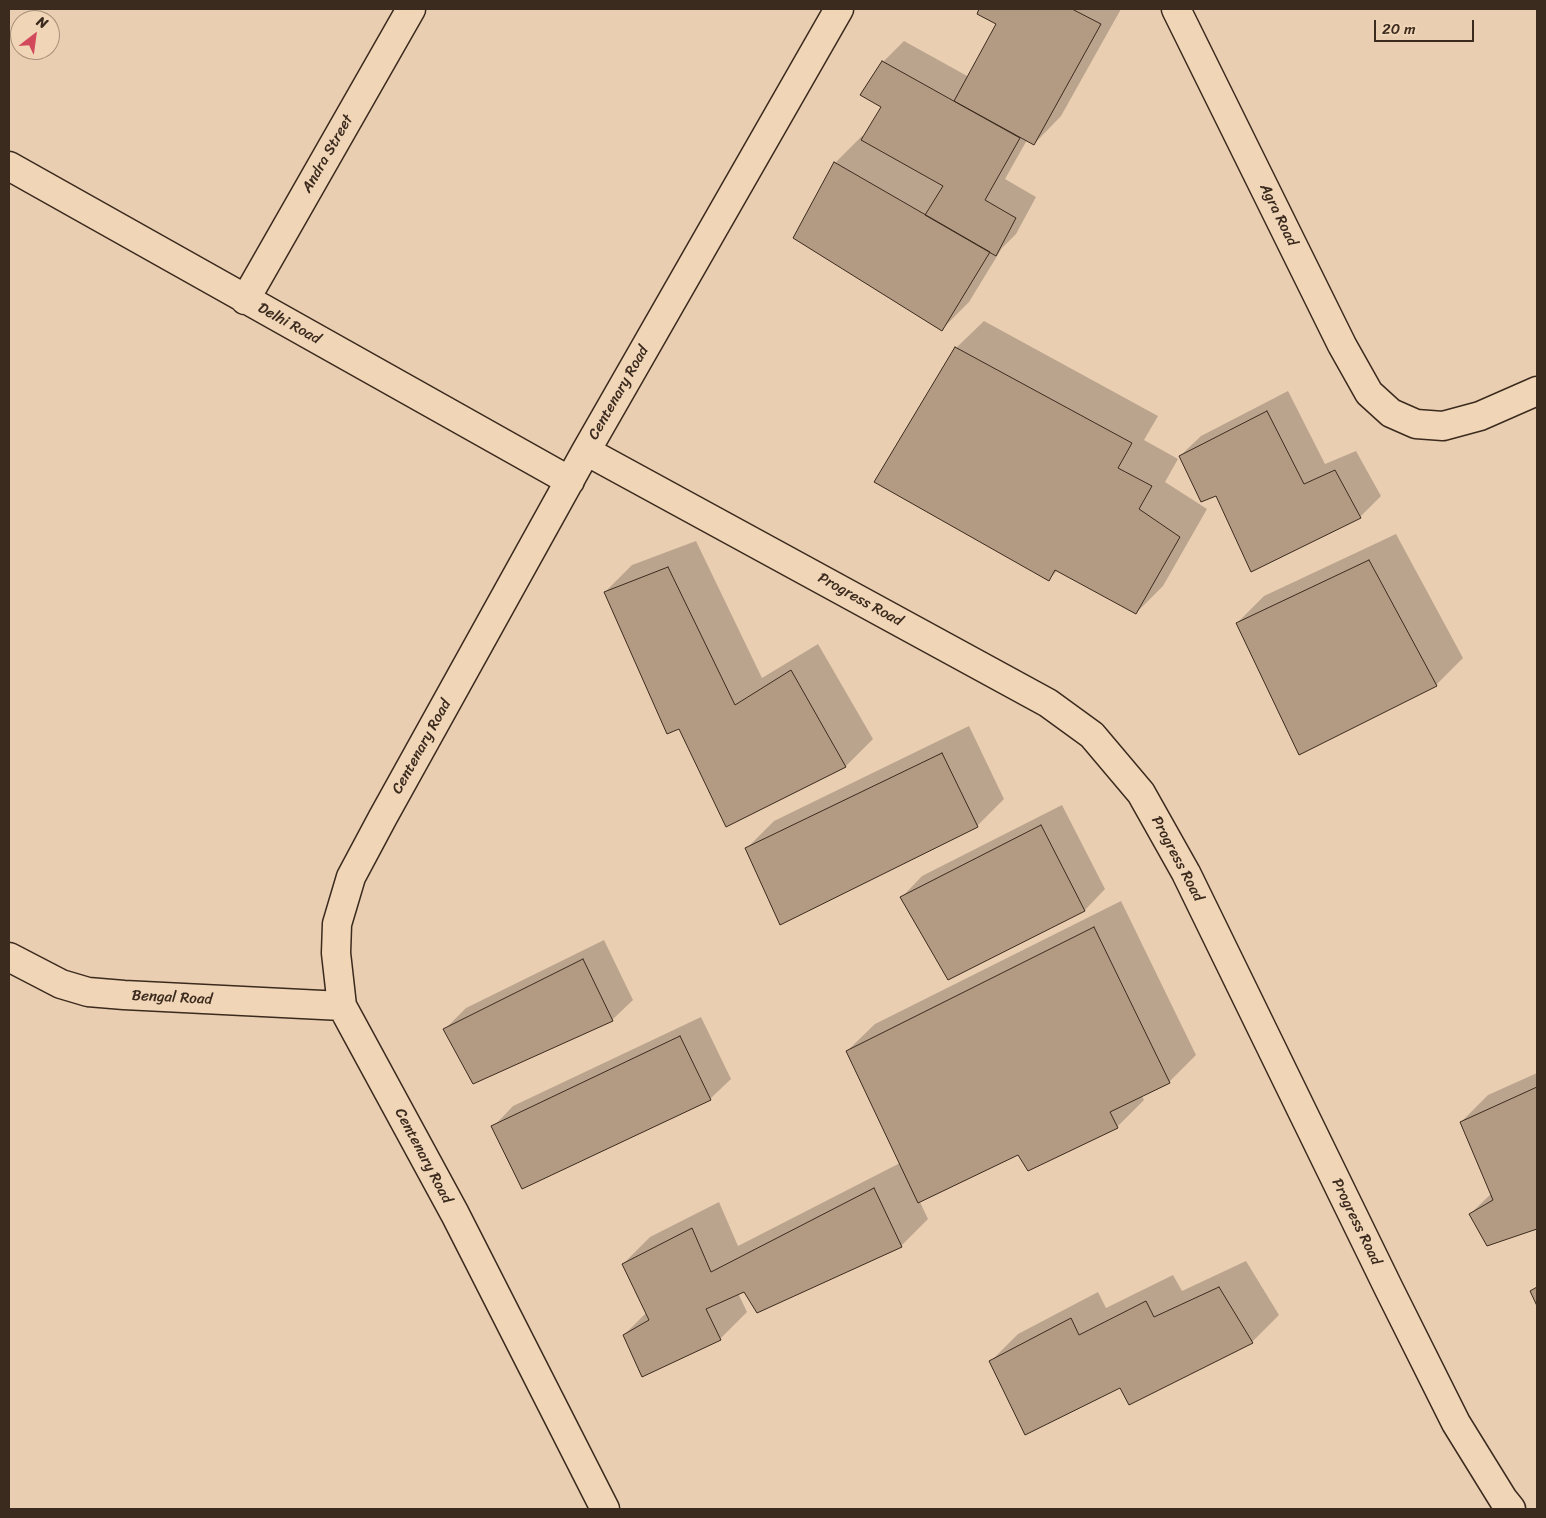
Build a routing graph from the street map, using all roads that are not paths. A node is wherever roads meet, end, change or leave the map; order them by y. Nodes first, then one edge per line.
1 (411, 9) edge
2 (839, 9) edge
3 (1176, 9) edge
4 (9, 166) edge
5 (245, 300) junction
6 (1537, 391) edge
7 (586, 451) junction
8 (570, 481) junction
9 (9, 957) edge
10 (342, 1006) junction
11 (605, 1509) edge
12 (1511, 1509) edge

1 - 5 street, Andra Street
2 - 7 street, Centenary Road
3 - 6 street, Agra Road
4 - 5 street, Delhi Road
5 - 8 street, Delhi Road
7 - 8 street, Centenary Road
7 - 12 street, Progress Road
8 - 10 street, Centenary Road
9 - 10 street, Bengal Road
10 - 11 street, Centenary Road

